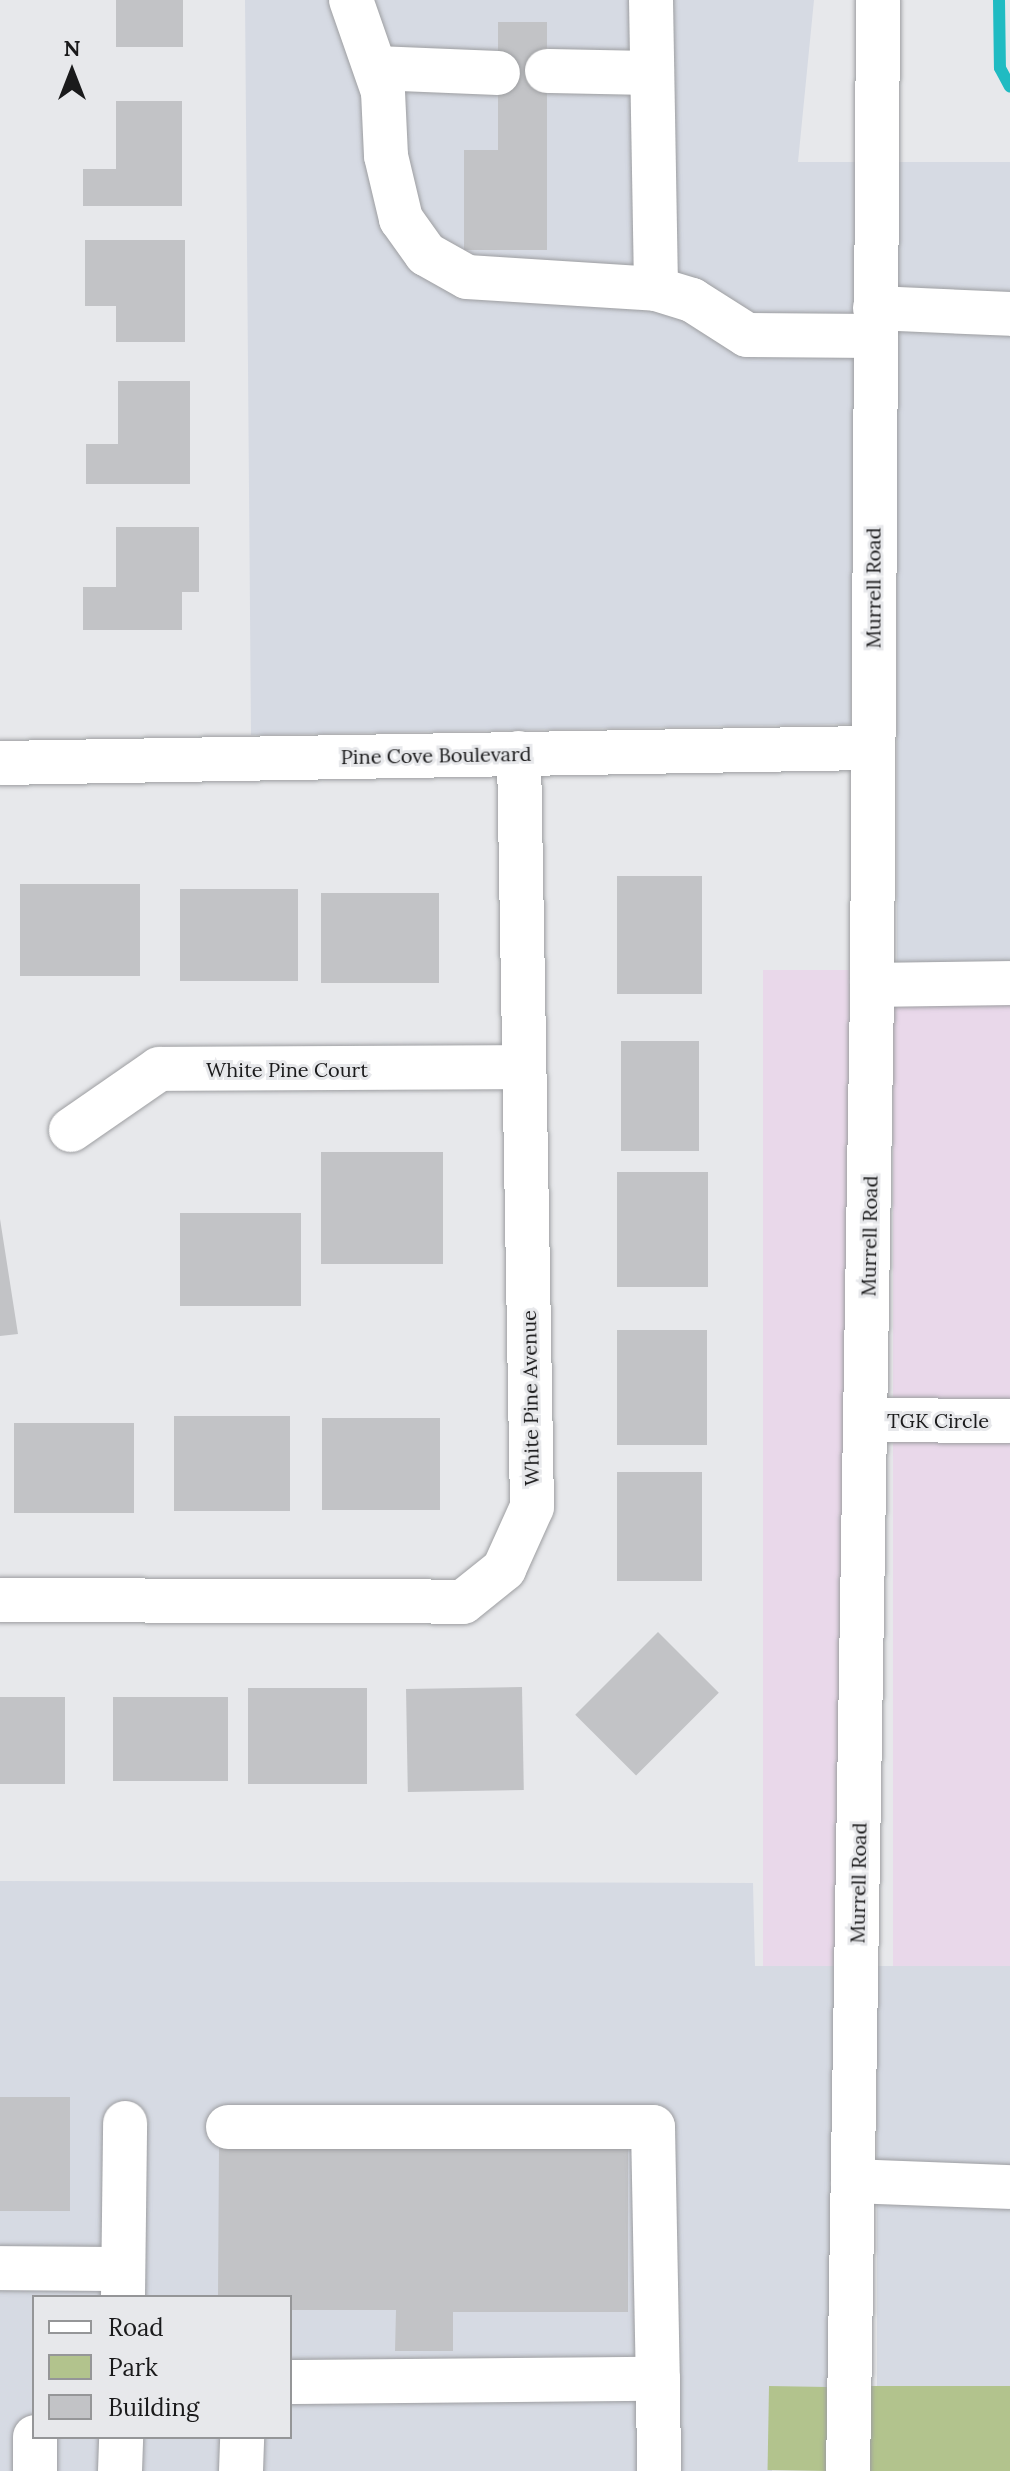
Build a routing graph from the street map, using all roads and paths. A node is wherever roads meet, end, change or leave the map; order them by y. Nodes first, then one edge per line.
1 (351, 0) edge
2 (651, 0) edge
3 (878, 0) edge
4 (376, 68) junction
5 (547, 71) dead end
6 (498, 73) dead end
7 (652, 73) junction
8 (656, 289) junction
9 (1010, 314) edge
10 (875, 322) junction
11 (872, 748) junction
12 (519, 753) junction
13 (0, 763) edge
14 (1010, 983) edge
15 (872, 985) junction
16 (522, 1067) junction
17 (71, 1130) dead end
18 (866, 1420) junction
19 (1010, 1421) edge
20 (0, 1600) edge
21 (125, 2123) dead end
22 (228, 2127) dead end
23 (853, 2181) junction
24 (1010, 2187) edge
25 (0, 2268) edge
26 (123, 2283) edge
27 (658, 2379) junction
28 (292, 2382) edge
29 (35, 2439) edge
30 (121, 2439) edge
31 (242, 2439) edge
32 (35, 2471) edge
33 (120, 2471) edge
34 (241, 2471) edge
35 (659, 2471) edge
36 (848, 2471) edge

1 - 4 street
2 - 7 street
3 - 10 street, Murrell Road
4 - 6 street
4 - 8 street
5 - 7 street
7 - 8 street
8 - 10 street
9 - 10 street
10 - 11 street, Murrell Road
11 - 12 street, Pine Cove Boulevard
11 - 15 street, Murrell Road
12 - 13 street, Pine Cove Boulevard
12 - 16 street, White Pine Avenue
14 - 15 street
15 - 18 street, Murrell Road
16 - 17 street, White Pine Court
16 - 20 street, White Pine Avenue
18 - 19 street, TGK Circle
18 - 23 street, Murrell Road
21 - 26 street
22 - 27 street
23 - 24 street
23 - 36 street, Murrell Road
25 - 26 street
27 - 28 street
27 - 35 street
29 - 32 street
30 - 33 street
31 - 34 street

